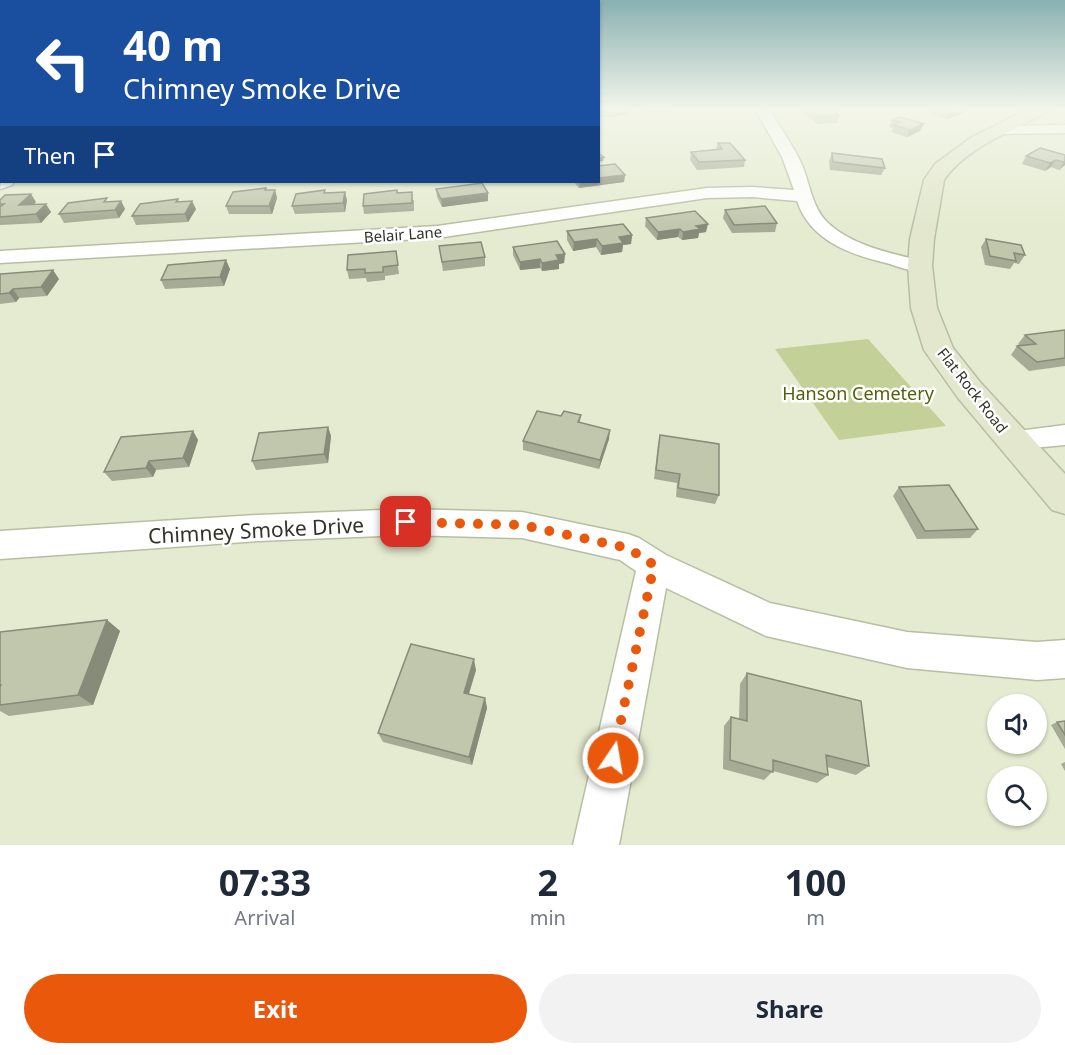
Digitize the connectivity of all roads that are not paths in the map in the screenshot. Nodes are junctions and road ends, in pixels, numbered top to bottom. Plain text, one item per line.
1 (784, 148) edge
2 (967, 148) edge
3 (804, 196) junction
4 (0, 257) edge
5 (920, 266) junction
6 (1065, 435) edge
7 (1012, 440) junction
8 (1065, 499) edge
9 (0, 545) edge
10 (654, 565) junction
11 (1065, 659) edge
12 (596, 845) edge

1 - 3 street
2 - 5 street, Flat Rock Road
3 - 4 street, Belair Lane
3 - 5 street
5 - 7 street, Flat Rock Road
6 - 7 street
7 - 8 street, Flat Rock Road
9 - 10 street, Chimney Smoke Drive
10 - 11 street, Chimney Smoke Drive
10 - 12 street

